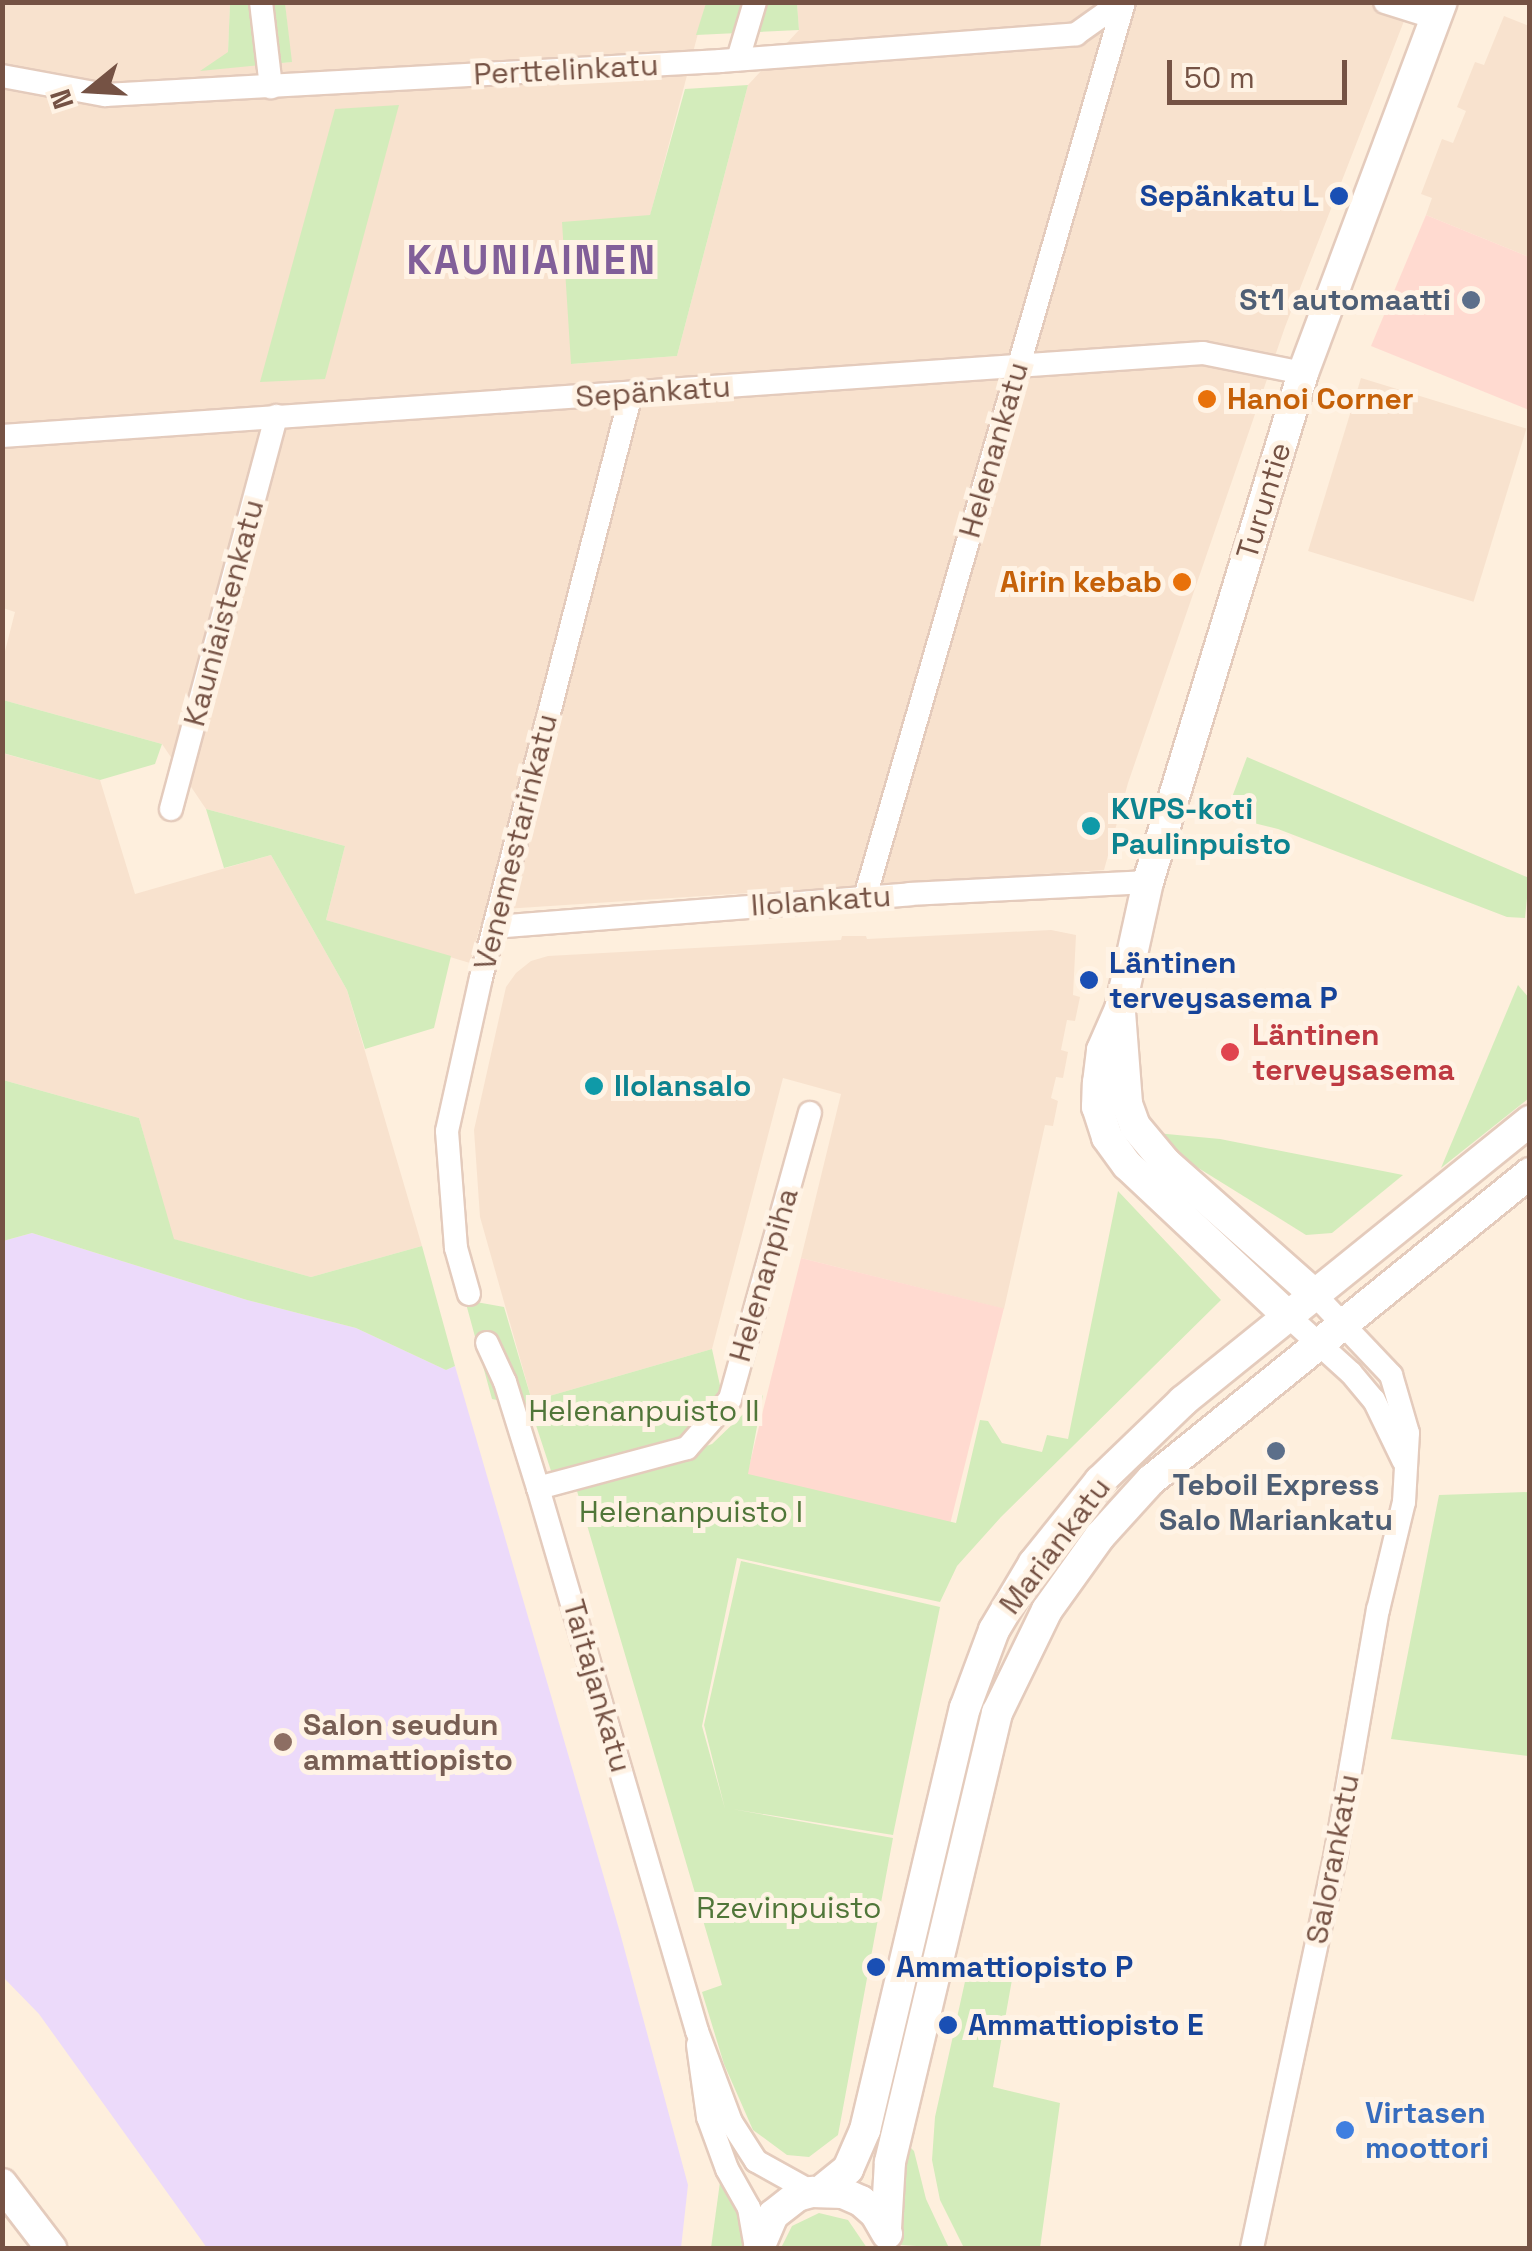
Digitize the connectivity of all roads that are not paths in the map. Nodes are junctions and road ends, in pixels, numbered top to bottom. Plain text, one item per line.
1 (261, 2) edge
2 (755, 2) edge
3 (1123, 2) edge
4 (1384, 2) edge
5 (1439, 10) edge
6 (738, 59) junction
7 (2, 76) edge
8 (271, 87) junction
9 (1020, 364) junction
10 (1302, 373) junction
11 (632, 394) junction
12 (276, 416) junction
13 (2, 436) edge
14 (170, 809) dead end
15 (1148, 882) junction
16 (866, 898) junction
17 (494, 927) junction
18 (1120, 1009) junction
19 (810, 1113) dead end
20 (1530, 1121) edge
21 (1530, 1173) edge
22 (469, 1294) dead end
23 (1314, 1294) junction
24 (1287, 1315) junction
25 (1344, 1324) junction
26 (487, 1343) dead end
27 (1318, 1344) junction
28 (1406, 1468) junction
29 (538, 1488) junction
30 (698, 2032) junction
31 (2, 2184) edge
32 (817, 2192) junction
33 (890, 2243) edge
34 (51, 2248) edge
35 (757, 2248) edge
36 (1252, 2248) edge

1 - 8 street
2 - 6 street
3 - 6 street, Perttelinkatu
3 - 9 street, Helenankatu
4 - 5 street
5 - 10 main road, Turuntie
6 - 8 street, Perttelinkatu
7 - 8 street, Perttelinkatu
9 - 10 street, Sepänkatu
9 - 11 street, Sepänkatu
9 - 16 street, Helenankatu
10 - 15 main road, Turuntie
11 - 12 street, Sepänkatu
11 - 17 street, Venemestarinkatu
12 - 13 street, Sepänkatu
12 - 14 street, Kauniaistenkatu
15 - 16 street, Ilolankatu
15 - 18 main road, Turuntie
16 - 17 street, Ilolankatu
17 - 22 street, Venemestarinkatu
18 - 23 main road, Turuntie
18 - 24 main road, Turuntie
19 - 29 street, Helenanpiha
20 - 23 main road, Mariankatu
21 - 25 main road, Mariankatu
23 - 24 main road, Mariankatu
23 - 25 street, Salorankatu
24 - 27 street
24 - 32 main road, Mariankatu
25 - 27 main road, Mariankatu
25 - 28 street, Salorankatu
26 - 29 street, Taitajankatu
27 - 28 street
27 - 33 main road, Mariankatu
28 - 36 street, Salorankatu
29 - 30 street, Taitajankatu
30 - 32 street, Taitajankatu
30 - 35 street, Taitajankatu
31 - 34 main road
32 - 33 main road
32 - 35 main road, Mariankatu

